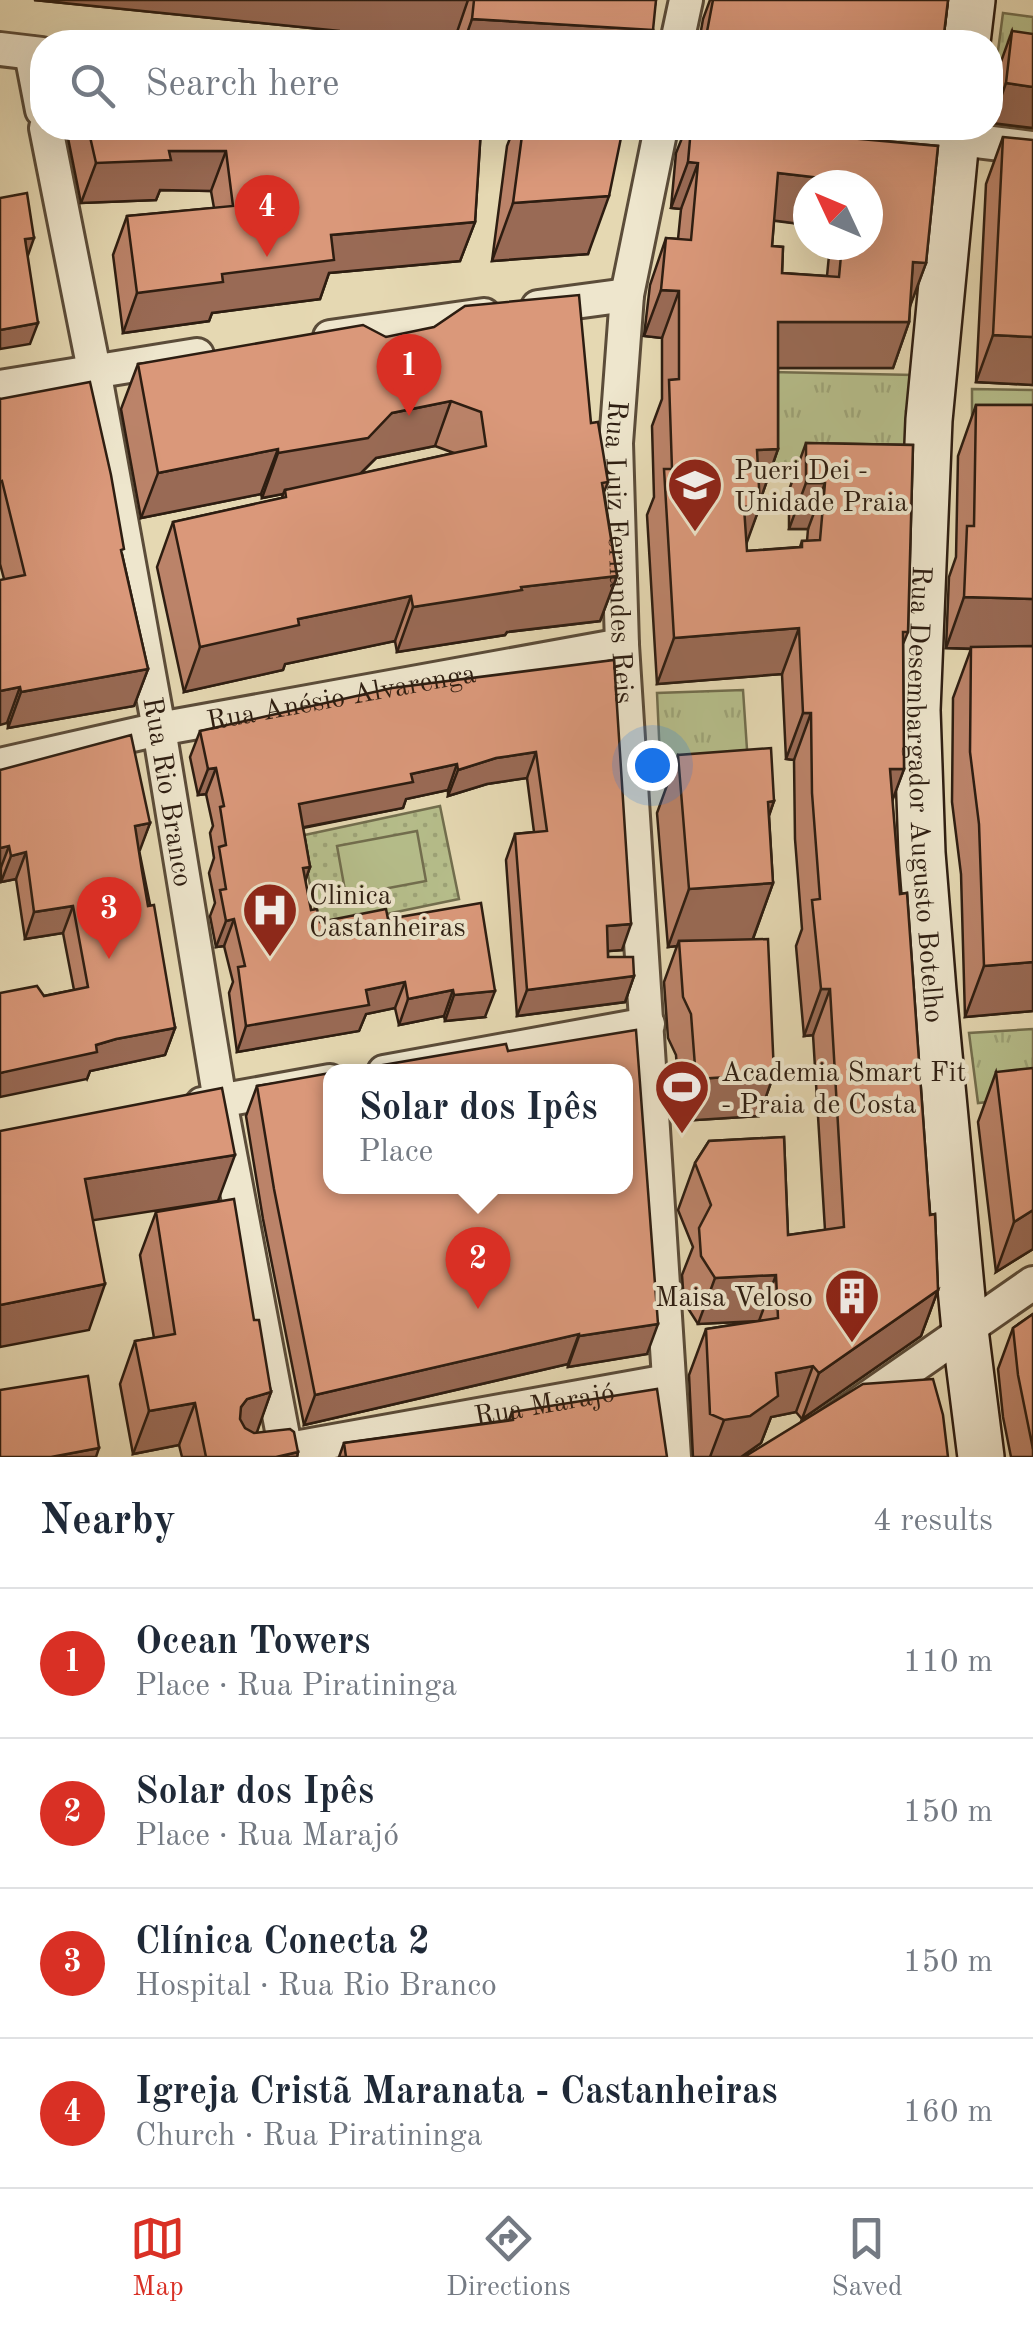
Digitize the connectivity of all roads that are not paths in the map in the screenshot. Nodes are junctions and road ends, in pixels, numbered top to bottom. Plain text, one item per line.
1 (686, 0) edge
2 (972, 0) edge
3 (680, 30) edge
4 (968, 30) edge
5 (48, 140) edge
6 (659, 140) edge
7 (955, 140) edge
8 (994, 140) edge
9 (1033, 148) edge
10 (627, 295) junction
11 (299, 341) edge
12 (222, 352) edge
13 (94, 370) junction
14 (0, 386) edge
15 (622, 646) junction
16 (159, 729) junction
17 (0, 765) edge
18 (648, 1024) junction
19 (428, 1064) edge
20 (323, 1082) edge
21 (220, 1101) junction
22 (165, 1110) edge
23 (1033, 1283) edge
24 (965, 1330) junction
25 (668, 1380) junction
26 (286, 1452) edge
27 (244, 1457) edge
28 (674, 1457) edge
29 (784, 1457) edge
30 (981, 1457) edge

1 - 3 street
2 - 4 street
5 - 13 street, Rua Rio Branco
6 - 10 street, Rua Luiz Fernandes Reis
7 - 24 street, Rua Desembargador Augusto Botelho
8 - 9 street
10 - 11 street
10 - 15 street, Rua Luiz Fernandes Reis
12 - 13 street
13 - 14 street
13 - 16 street, Rua Rio Branco
15 - 16 street, Rua Anésio Alvarenga
15 - 18 street, Rua Luiz Fernandes Reis
16 - 17 street, Rua Anésio Alvarenga
16 - 21 street, Rua Rio Branco
18 - 19 street
18 - 25 street, Rua Luiz Fernandes Reis
20 - 21 street
21 - 22 street
21 - 26 street, Rua Rio Branco
23 - 24 street
24 - 29 street
24 - 30 street, Rua Desembargador Augusto Botelho
25 - 26 street, Rua Marajó
25 - 28 street, Rua Luiz Fernandes Reis
26 - 27 street, Rua Marajó

